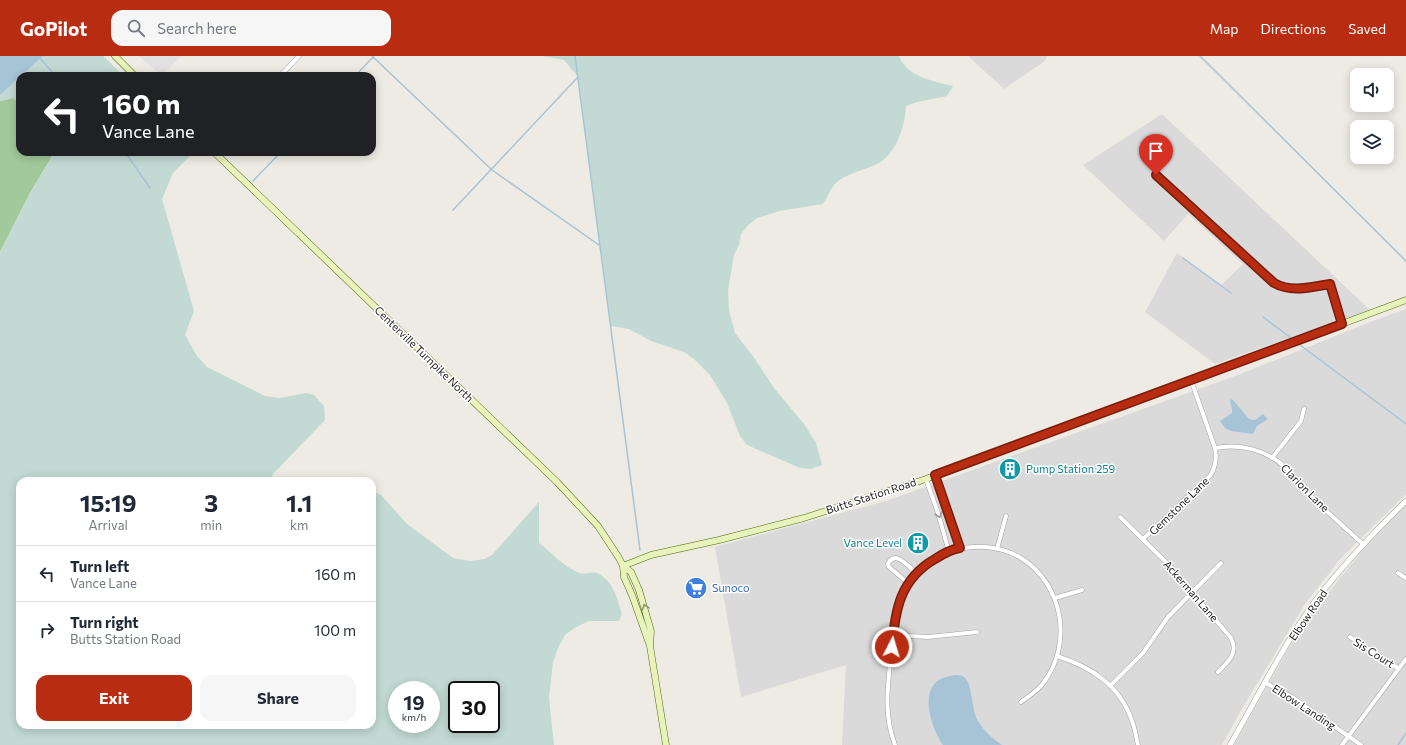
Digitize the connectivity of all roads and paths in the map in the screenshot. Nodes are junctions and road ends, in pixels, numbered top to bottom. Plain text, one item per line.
1 (115, 56) edge
2 (299, 56) edge
3 (131, 72) edge
4 (284, 72) edge
5 (218, 156) edge
6 (1156, 175) dead end
7 (1406, 300) edge
8 (1342, 324) junction
9 (1191, 380) junction
10 (1304, 409) dead end
11 (1215, 448) junction
12 (1272, 458) junction
13 (935, 475) junction
14 (926, 479) junction
15 (1406, 501) edge
16 (1006, 516) dead end
17 (1120, 517) dead end
18 (1143, 540) junction
19 (1363, 544) junction
20 (960, 548) junction
21 (997, 549) junction
22 (949, 552) junction
23 (1222, 563) dead end
24 (623, 566) junction
25 (916, 573) junction
26 (1398, 573) dead end
27 (1406, 578) edge
28 (908, 583) junction
29 (1082, 590) dead end
30 (1193, 592) junction
31 (1055, 598) junction
32 (977, 632) dead end
33 (893, 635) junction
34 (1350, 637) dead end
35 (1057, 656) junction
36 (1406, 659) edge
37 (1399, 668) junction
38 (1218, 672) dead end
39 (1266, 683) junction
40 (1110, 686) junction
41 (1021, 702) dead end
42 (1349, 737) junction
43 (666, 745) edge
44 (895, 745) edge
45 (1138, 745) edge
46 (1230, 745) edge
47 (1342, 745) edge
48 (1361, 745) edge

1 - 3 main road
2 - 4 street
5 - 24 main road, Centerville Turnpike North
6 - 8 street
7 - 8 main road, Butts Station Road
8 - 9 main road, Butts Station Road
9 - 11 street, Gemstone Lane
9 - 13 main road, Butts Station Road
10 - 12 street
11 - 12 street, Clarion Lane
11 - 18 street, Gemstone Lane
12 - 19 street, Clarion Lane
13 - 14 main road, Butts Station Road
13 - 20 street
14 -> 22 street
14 - 24 main road, Butts Station Road
15 - 19 street, Elbow Road
16 - 21 street
17 - 18 street, Ackerman Lane
18 - 30 street, Ackerman Lane
19 - 39 street, Elbow Road
20 - 21 street
20 - 22 street
21 - 31 street
22 - 25 street
23 - 30 street
24 - 43 main road, Centerville Turnpike North
25 - 28 street
25 - 28 street
26 - 27 street
28 - 33 street
29 - 31 street
30 - 38 street, Ackerman Lane
30 - 40 street
31 - 35 street
32 - 33 street
33 - 44 street
34 - 37 street, Sis Court
35 - 40 street
35 - 41 street
36 - 37 street
37 - 42 street
39 - 42 street, Elbow Landing
39 - 46 street, Elbow Road
40 - 45 street
42 - 47 street
42 - 48 street, Elbow Landing

